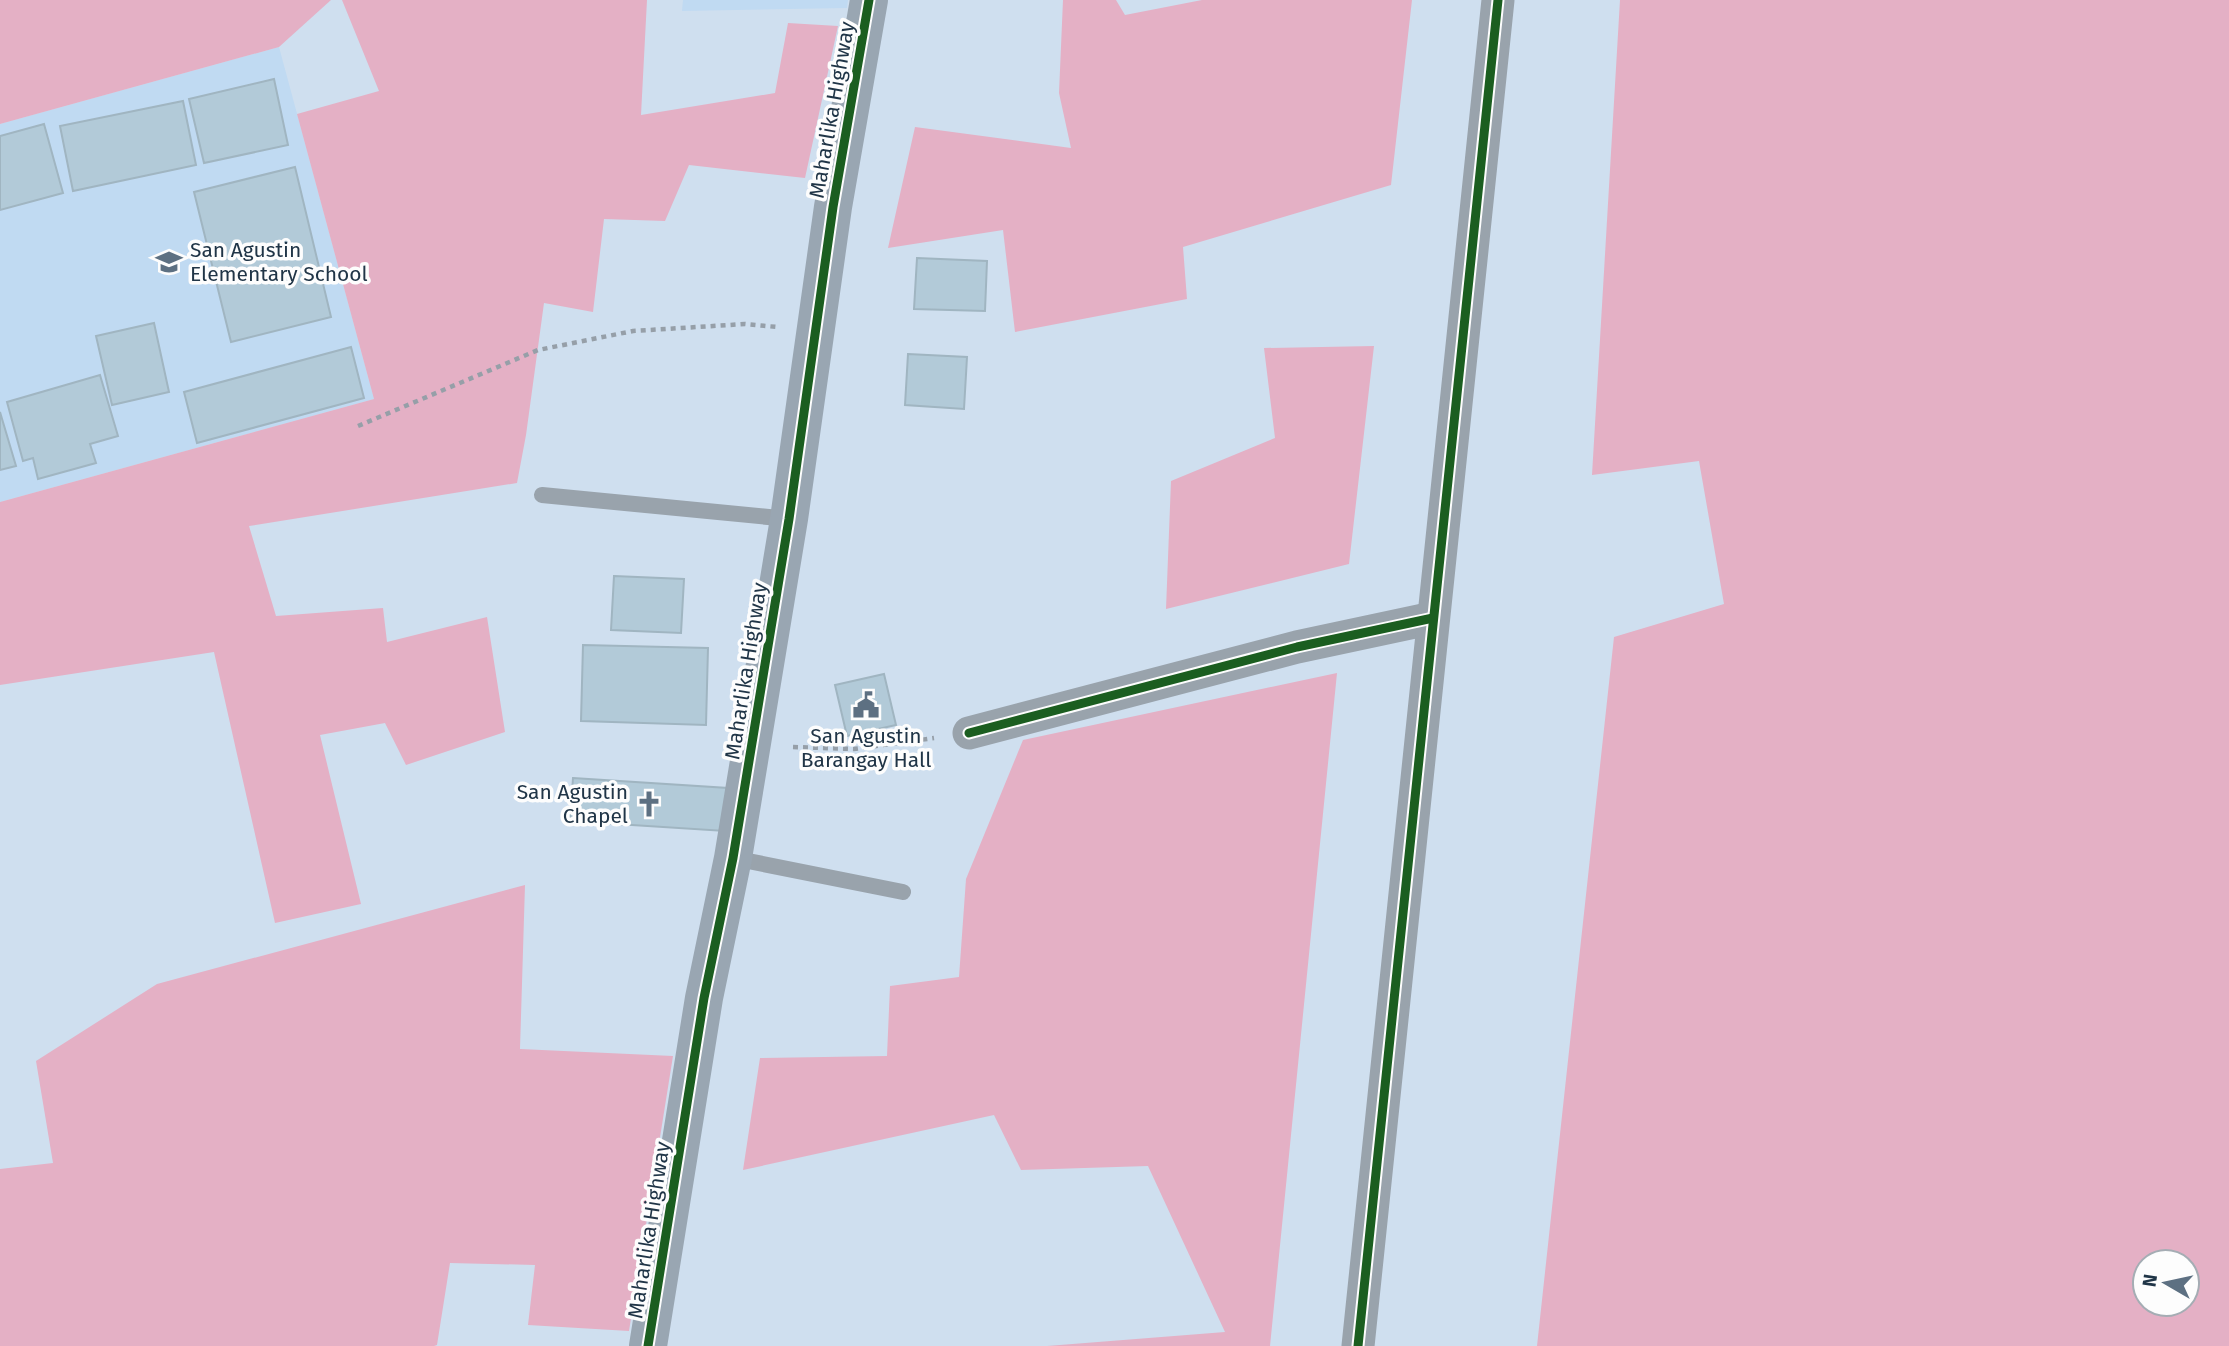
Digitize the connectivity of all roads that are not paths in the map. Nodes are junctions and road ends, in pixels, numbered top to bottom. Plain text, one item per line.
1 (869, 0) edge
2 (1498, 0) edge
3 (542, 495) dead end
4 (789, 519) junction
5 (1433, 618) junction
6 (969, 733) road end
7 (733, 858) junction
8 (903, 892) dead end
9 (648, 1346) edge
10 (1358, 1346) edge

1 - 4 main road, Maharlika Highway
2 - 5 street
3 - 4 lane
4 - 7 main road, Maharlika Highway
5 - 6 street
5 - 10 street
7 - 8 lane
7 - 9 main road, Maharlika Highway

